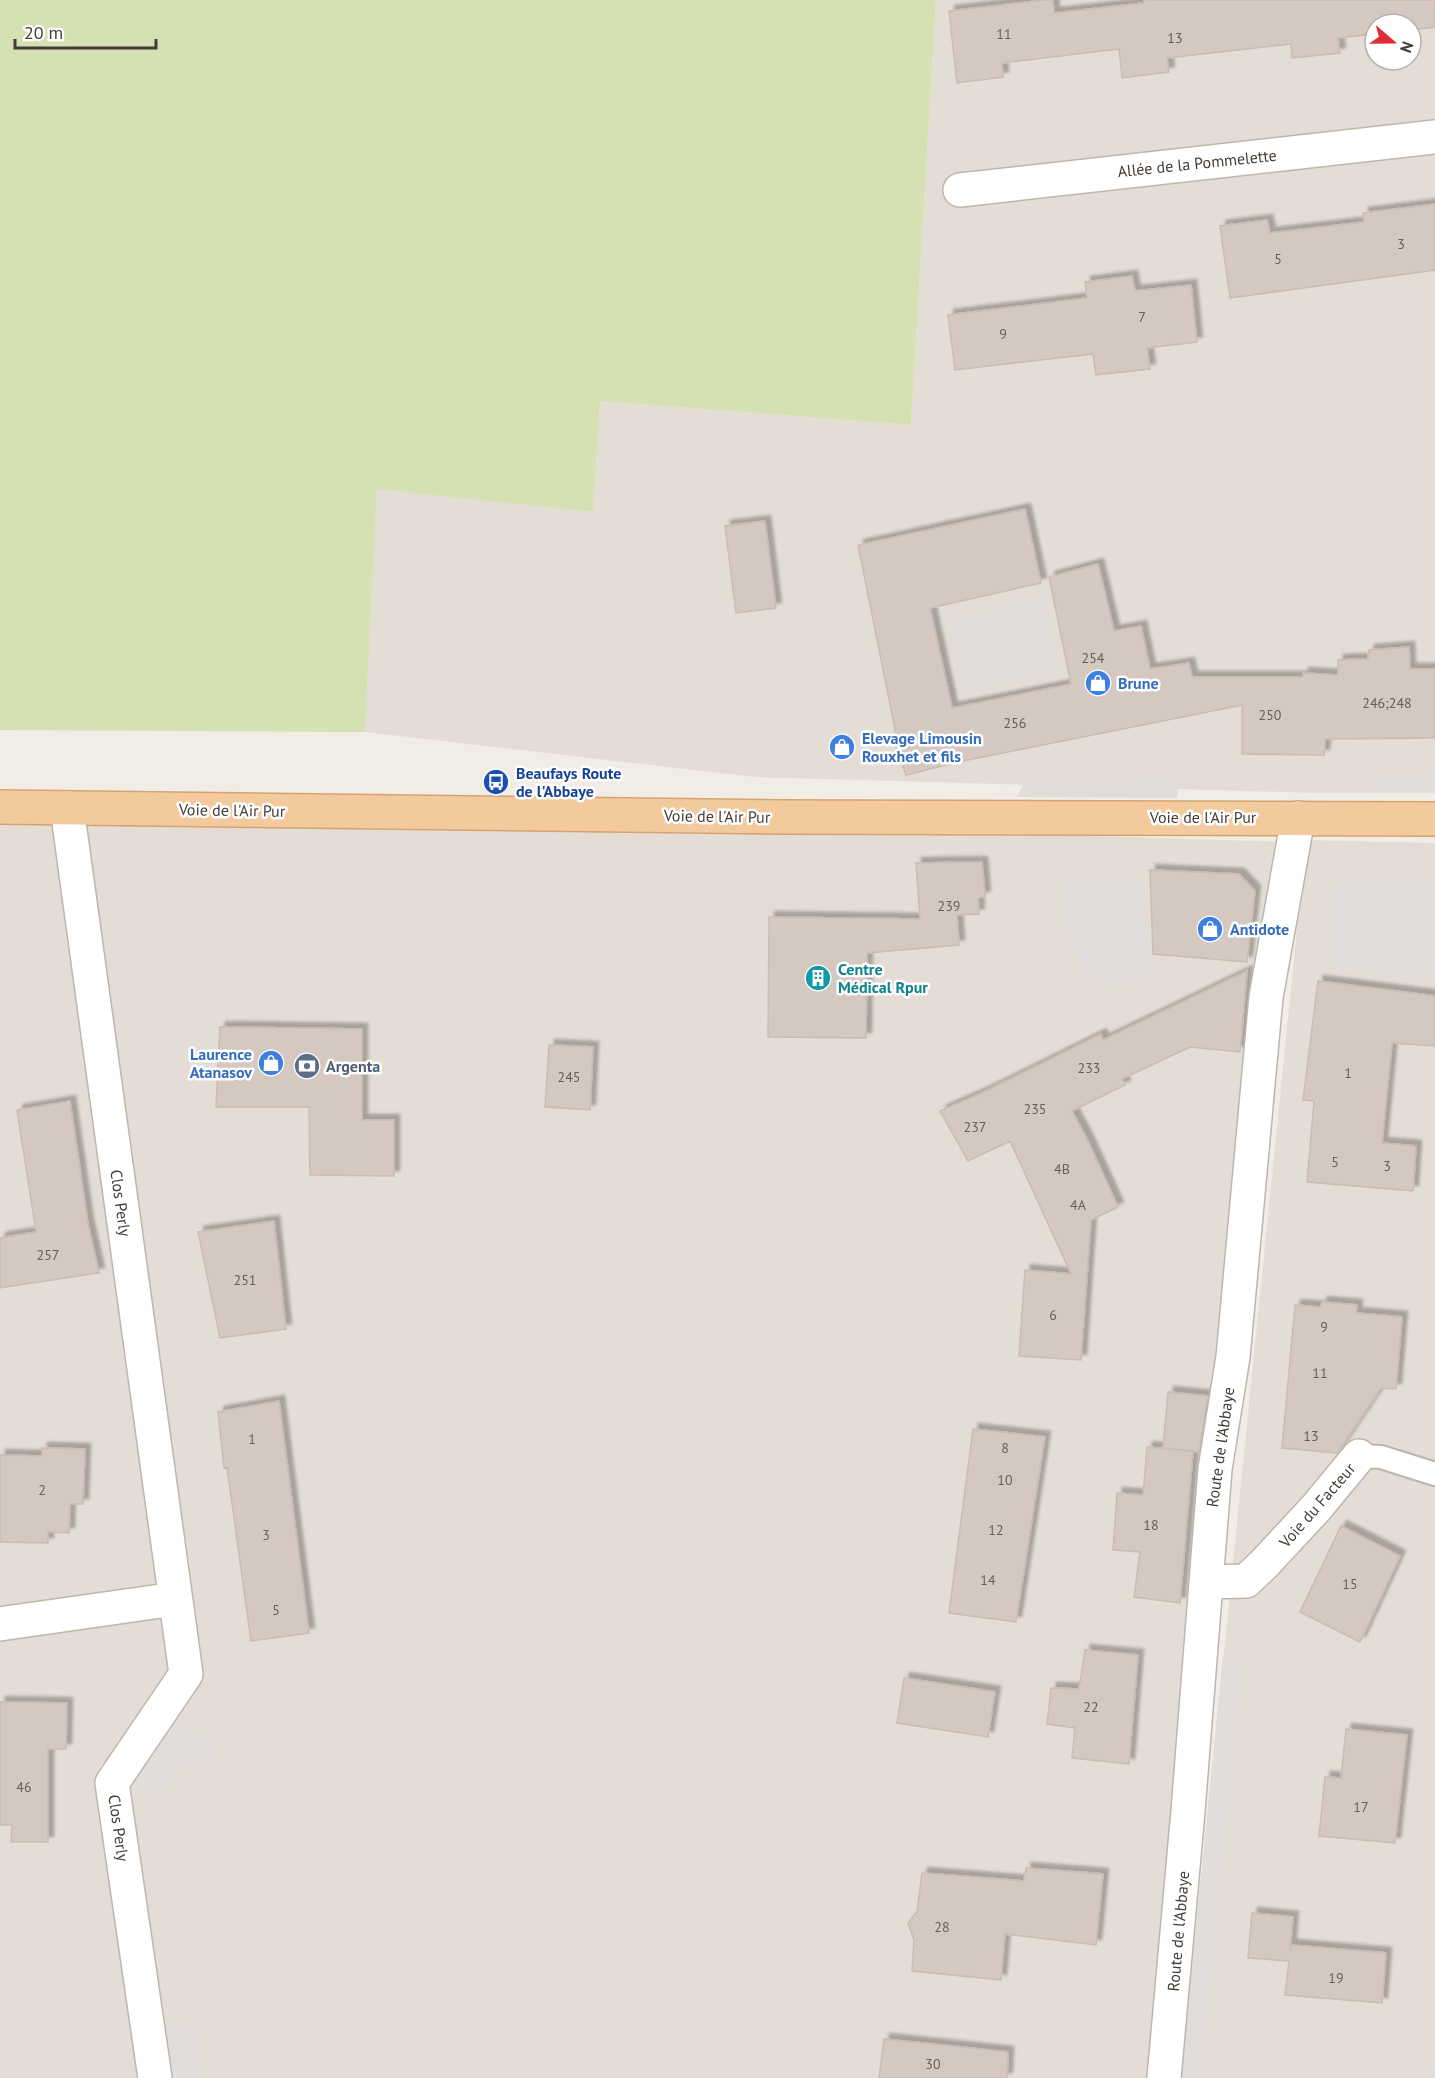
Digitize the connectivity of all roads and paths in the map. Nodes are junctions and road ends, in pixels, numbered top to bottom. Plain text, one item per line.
1 (1435, 137) edge
2 (960, 190) dead end
3 (0, 807) edge
4 (67, 808) junction
5 (1298, 818) junction
6 (1435, 819) edge
7 (1359, 1456) joint
8 (1435, 1474) edge
9 (1206, 1582) junction
10 (175, 1599) junction
11 (0, 1624) edge
12 (155, 2078) edge
13 (1164, 2078) edge

1 - 2 street, Allée de la Pommelette
3 - 4 main road, Voie de l'Air Pur
4 - 5 main road, Voie de l'Air Pur
4 - 10 street, Clos Perly
5 - 6 main road, Voie de l'Air Pur
5 - 9 street, Route de l'Abbaye
7 - 8 lane, Voie du Facteur
7 - 9 street, Voie du Facteur
9 - 13 street, Route de l'Abbaye
10 - 11 street
10 - 12 street, Clos Perly

